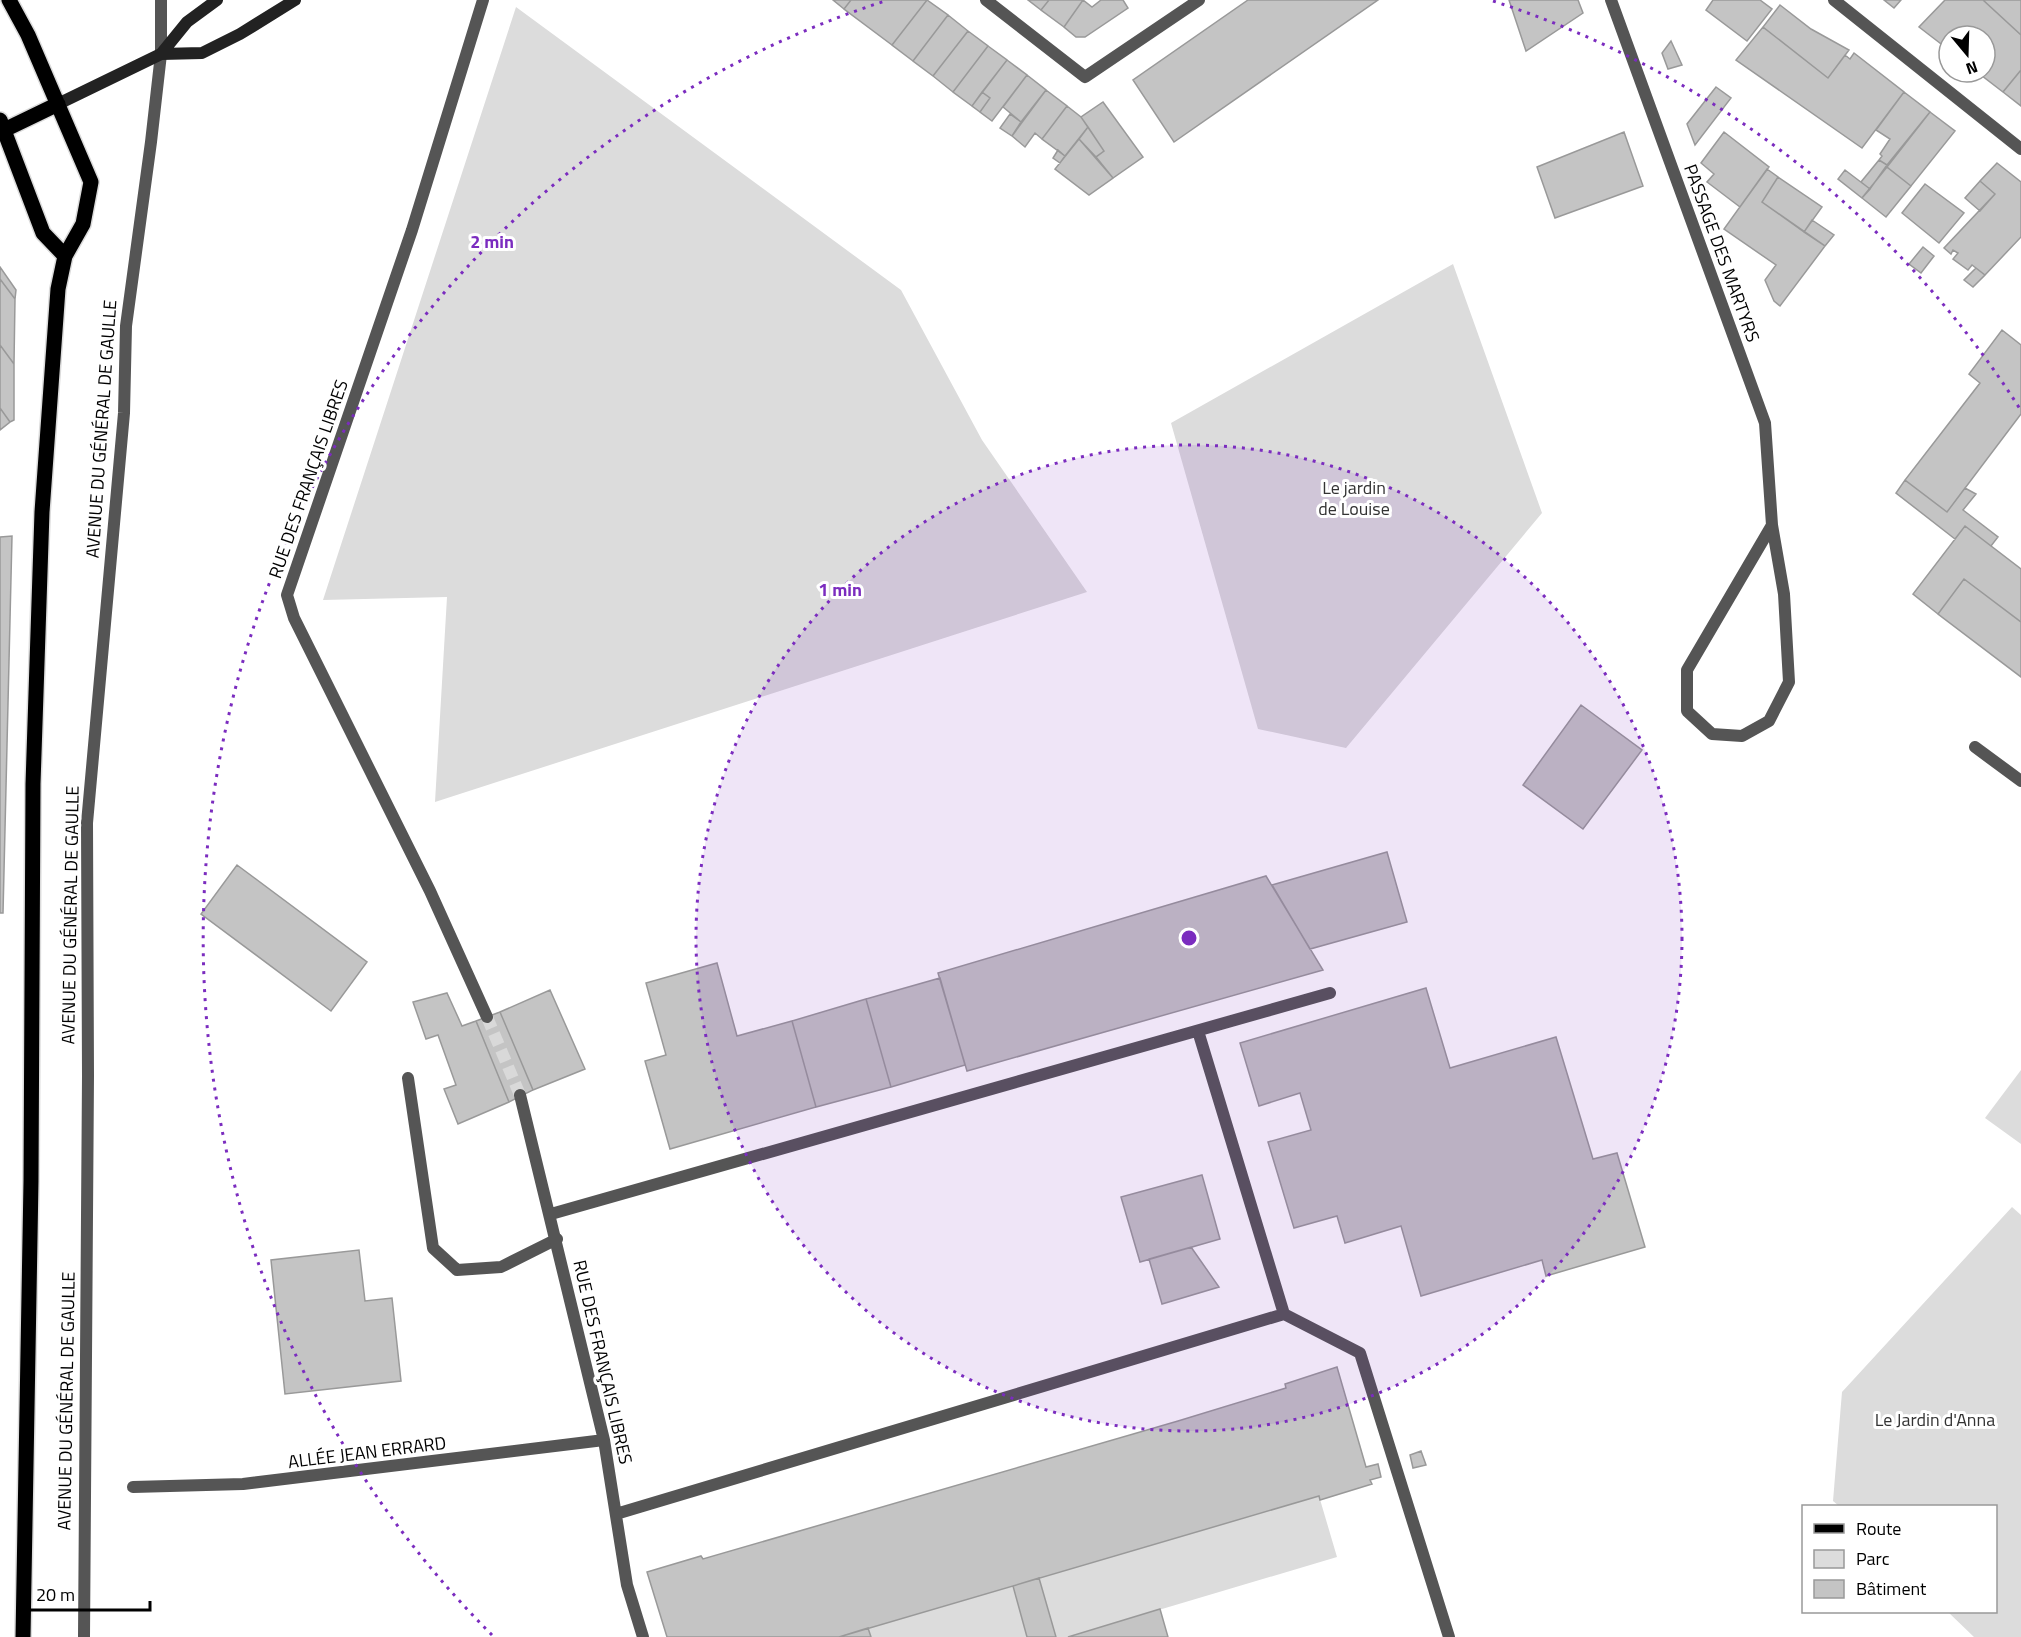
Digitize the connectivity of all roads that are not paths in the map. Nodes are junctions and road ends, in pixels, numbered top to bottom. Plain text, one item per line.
1 (9, 0) edge
2 (161, 0) edge
3 (217, 0) edge
4 (295, 0) edge
5 (483, 0) edge
6 (986, 0) edge
7 (1199, 0) edge
8 (1611, 0) edge
9 (1834, 0) edge
10 (161, 54) junction
11 (58, 104) junction
12 (1, 127) edge
13 (2021, 149) edge
14 (64, 256) junction
15 (1772, 525) junction
16 (1975, 747) dead end
17 (2021, 781) edge
18 (1330, 993) dead end
19 (487, 1017) tunnel mouth
20 (1198, 1031) junction
21 (408, 1078) dead end
22 (520, 1095) tunnel mouth
23 (551, 1214) junction
24 (556, 1239) junction
25 (1284, 1314) junction
26 (604, 1440) junction
27 (133, 1487) dead end
28 (616, 1514) junction
29 (23, 1637) edge
30 (84, 1637) edge
31 (643, 1637) edge
32 (1449, 1637) edge

1 - 11 main road
2 - 10 street, AVENUE DU GÉNÉRAL DE GAULLE
3 - 10 street
4 - 10 street
5 - 19 street, RUE DES FRANÇAIS LIBRES
6 - 7 street
8 - 15 street, PASSAGE DES MARTYRS
9 - 13 street
10 - 11 street
10 - 30 street, AVENUE DU GÉNÉRAL DE GAULLE
11 - 12 main road
11 - 14 main road
12 - 14 main road
14 - 29 main road, AVENUE DU GÉNÉRAL DE GAULLE
15 - 15 street, PASSAGE DES MARTYRS
16 - 17 street
18 - 20 street
20 - 23 street
20 - 25 street
21 - 24 street
22 - 23 street, RUE DES FRANÇAIS LIBRES
23 - 24 street, RUE DES FRANÇAIS LIBRES
24 - 26 street, RUE DES FRANÇAIS LIBRES
25 - 28 street
25 - 32 street
26 - 27 street, ALLÉE JEAN ERRARD
26 - 28 street, RUE DES FRANÇAIS LIBRES
28 - 31 street, RUE DES FRANÇAIS LIBRES

